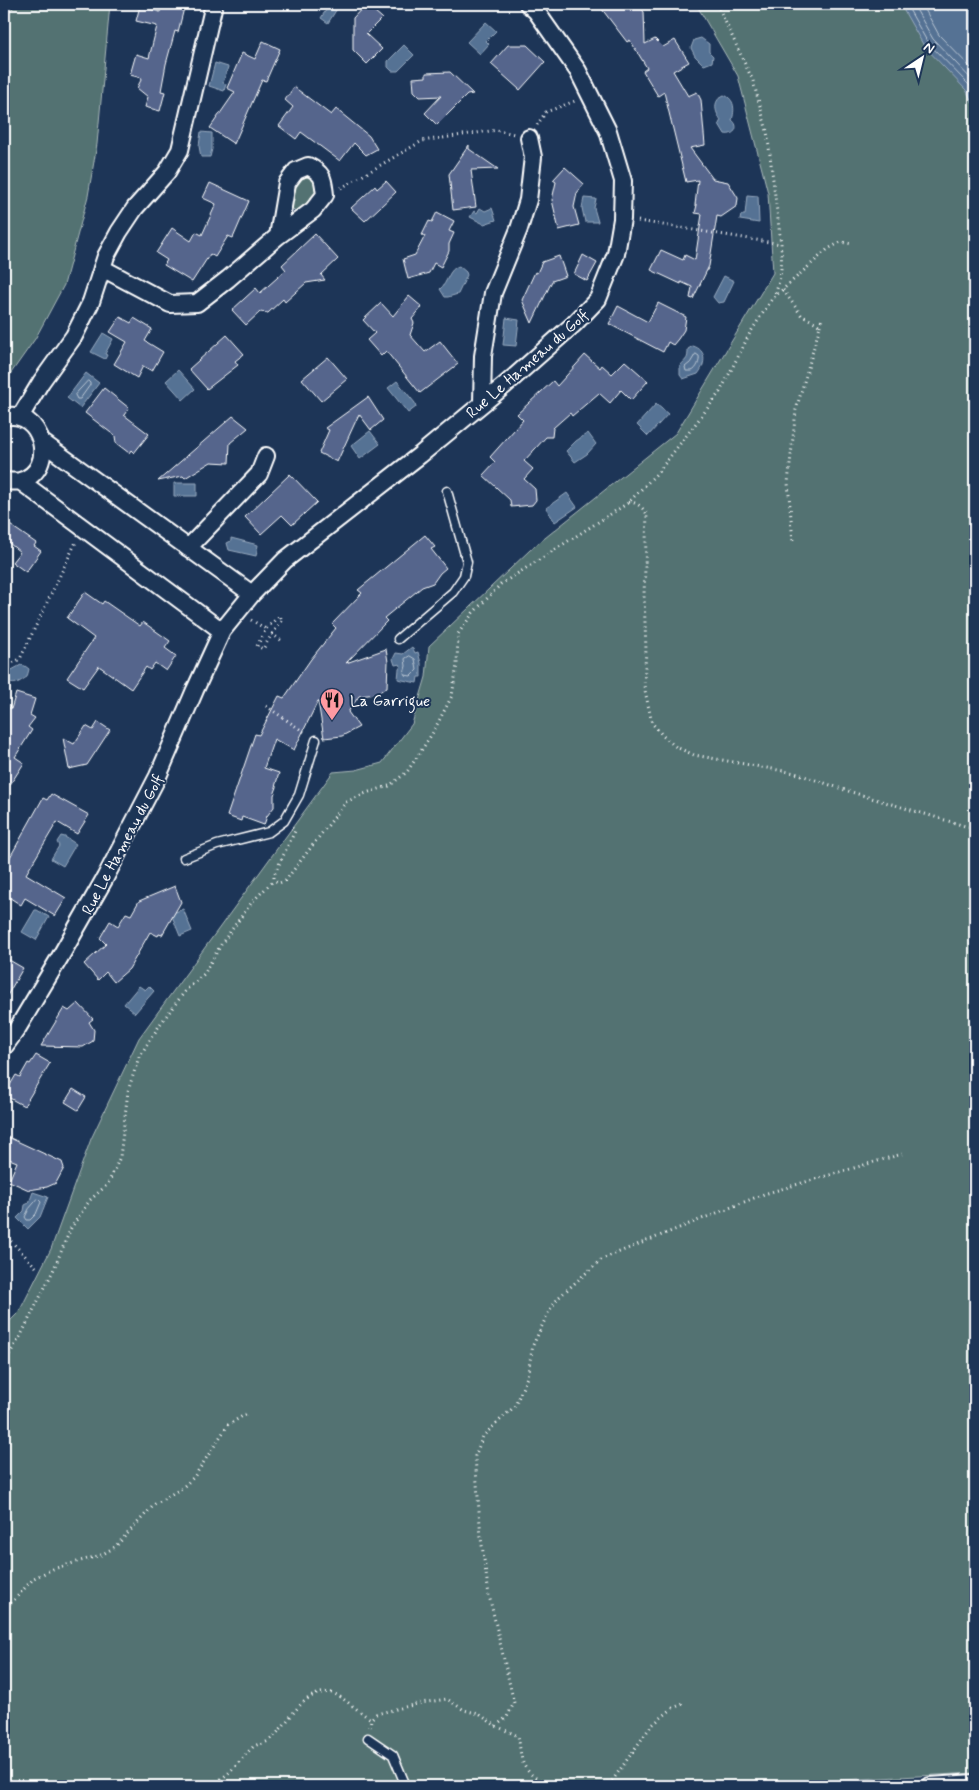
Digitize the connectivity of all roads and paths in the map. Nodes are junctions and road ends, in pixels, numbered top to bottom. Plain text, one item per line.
1 (14, 4) edge
2 (214, 4) edge
3 (528, 4) edge
4 (717, 4) edge
5 (4, 21) edge
6 (590, 94) junction
7 (529, 138) junction
8 (325, 195) junction
9 (622, 219) junction
10 (278, 236) junction
11 (781, 244) junction
12 (852, 244) dead end
13 (102, 268) junction
14 (783, 290) junction
15 (772, 299) junction
16 (822, 318) dead end
17 (820, 326) junction
18 (482, 403) junction
19 (12, 417) edge
20 (42, 442) junction
21 (266, 456) dead end
22 (12, 481) edge
23 (447, 491) dead end
24 (628, 502) junction
25 (84, 528) junction
26 (793, 542) dead end
27 (188, 548) junction
28 (252, 594) junction
29 (222, 631) junction
30 (272, 634) junction
31 (398, 639) dead end
32 (282, 641) dead end
33 (4, 667) edge
34 (266, 706) dead end
35 (316, 740) joint
36 (284, 821) junction
37 (975, 829) edge
38 (184, 858) dead end
39 (274, 880) junction
40 (4, 1047) edge
41 (902, 1154) dead end
42 (4, 1234) edge
43 (36, 1267) dead end
44 (4, 1363) edge
45 (249, 1412) dead end
46 (4, 1611) edge
47 (683, 1704) dead end
48 (371, 1719) junction
49 (496, 1726) junction
50 (368, 1738) joint
51 (975, 1783) edge
52 (207, 1786) edge
53 (406, 1786) edge
54 (594, 1786) edge
55 (598, 1786) edge
56 (930, 1786) edge

1 - 5 path
2 - 13 street
3 - 6 street, Rue Le Hameau du Golf
4 - 11 path
6 - 7 path
6 - 9 street, Rue Le Hameau du Golf
7 - 8 path
7 - 18 street
8 - 10 street
8 - 10 street
9 - 11 path
9 - 18 street, Rue Le Hameau du Golf
10 - 13 street
11 - 15 path
12 - 14 path
13 - 19 street
14 - 15 path
14 - 17 path
15 - 24 path
16 - 17 path
17 - 26 path
18 - 28 street, Rue Le Hameau du Golf
19 - 20 street
20 - 22 street
20 - 27 street
21 - 27 street
22 - 25 street
23 - 31 lane
24 - 37 path
24 - 39 path
25 - 29 street
25 - 33 path
27 - 28 street
28 - 29 street, Rue Le Hameau du Golf
29 - 40 street, Rue Le Hameau du Golf
30 - 30 path
30 - 32 path
34 - 35 path
35 - 36 lane
36 - 38 lane
36 - 39 path
39 - 44 path
41 - 49 path
42 - 43 path
45 - 46 path
47 - 55 path
48 - 49 path
48 - 50 path
48 - 52 path
49 - 54 path
50 - 53 lane
51 - 56 street

